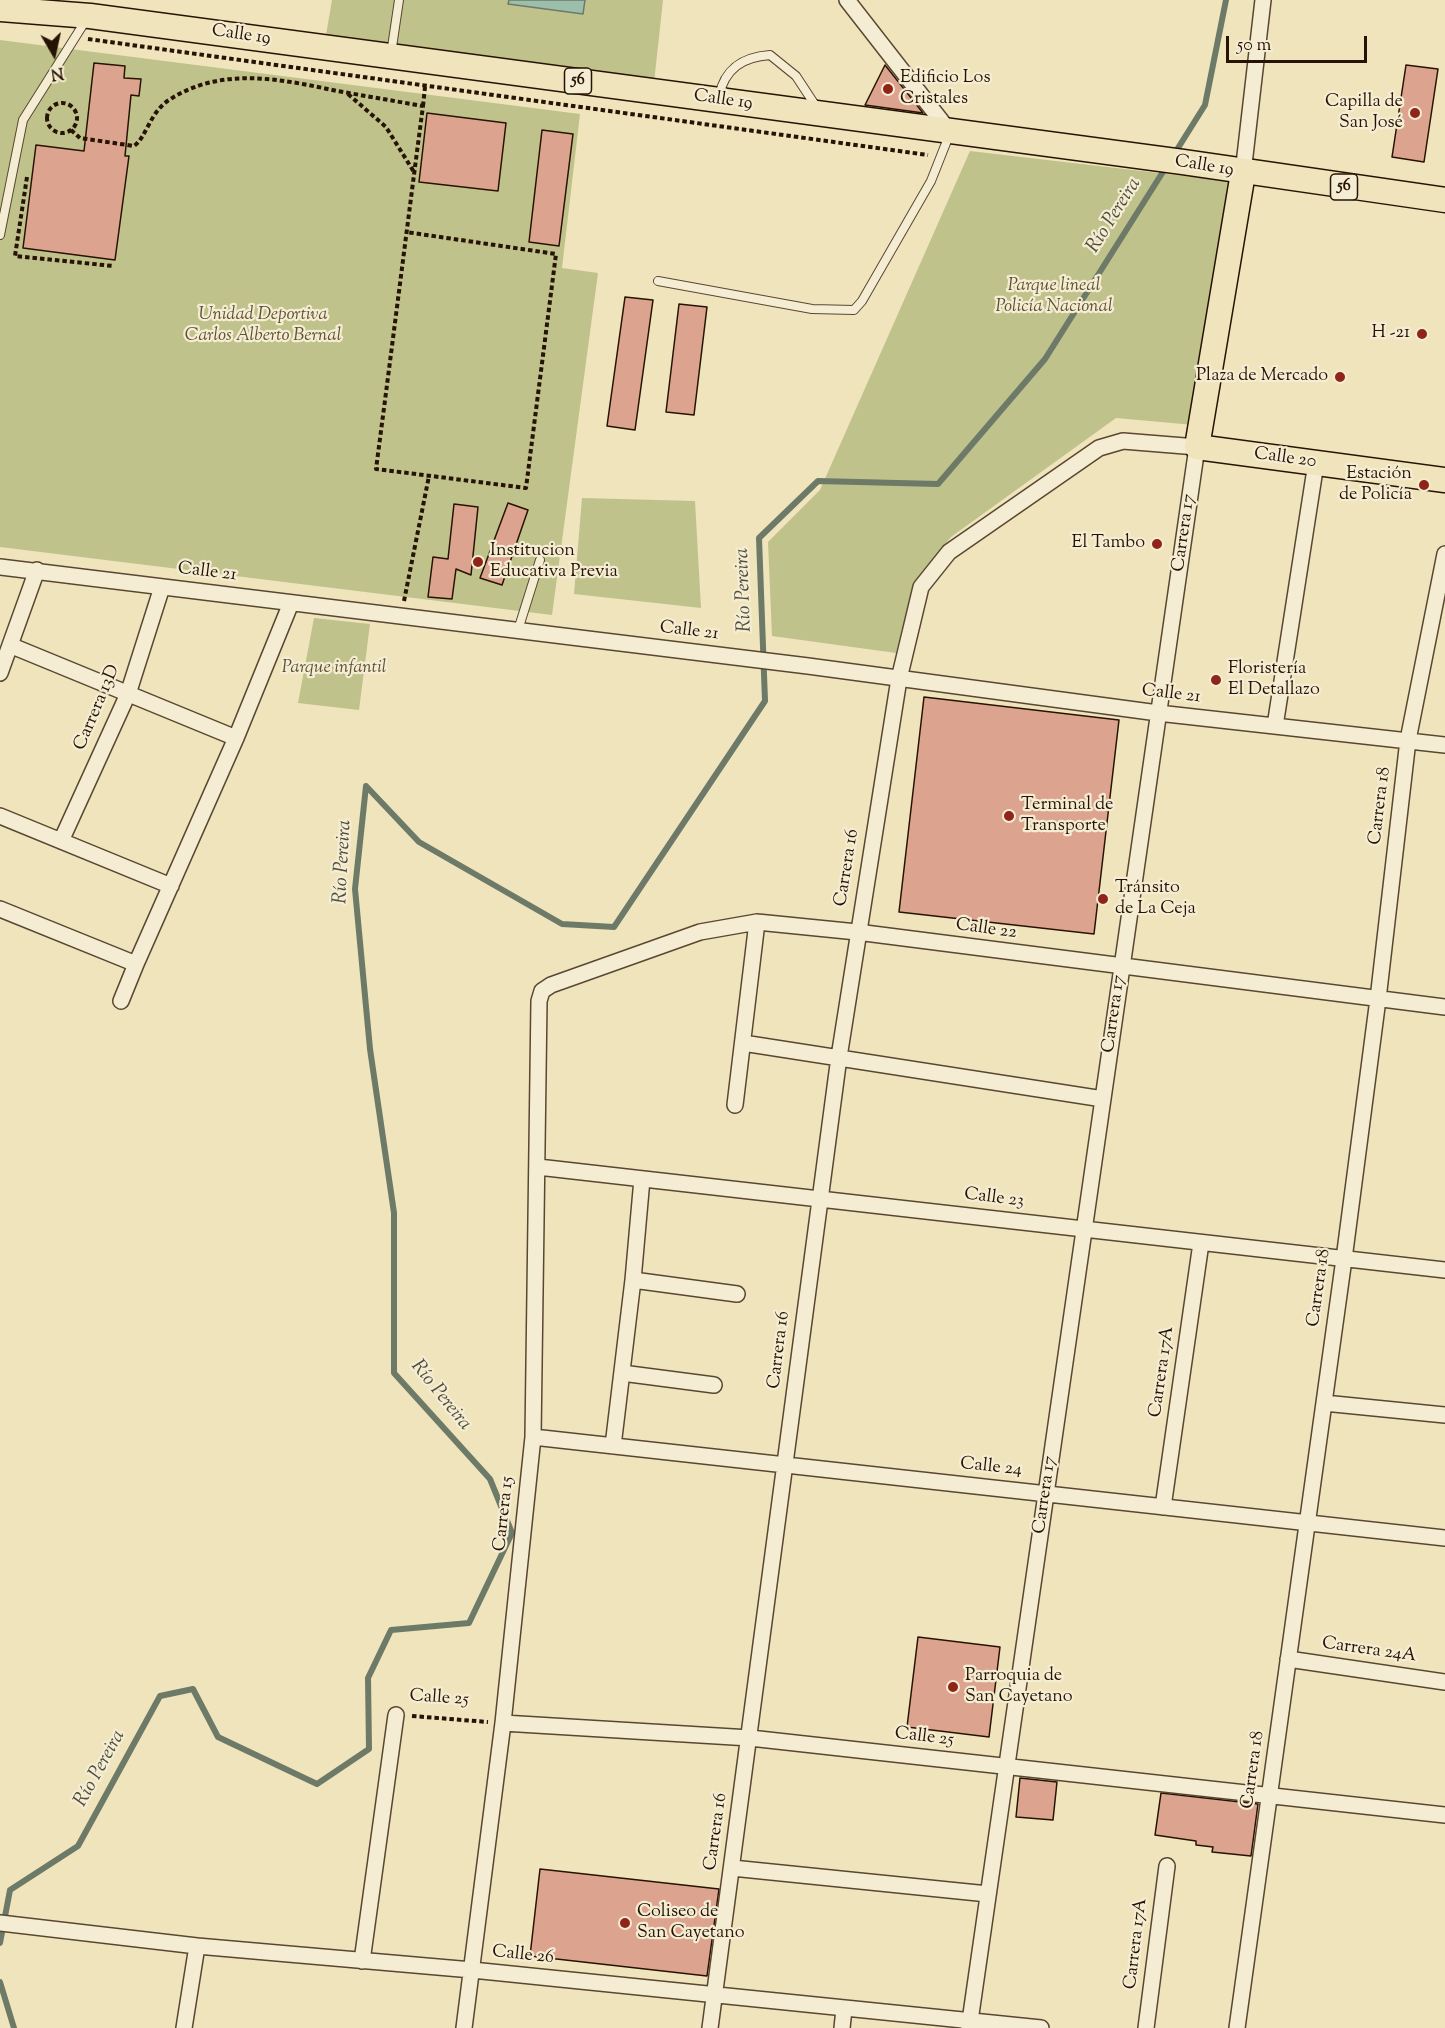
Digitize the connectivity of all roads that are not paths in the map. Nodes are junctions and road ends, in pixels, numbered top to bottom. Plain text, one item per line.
1 (399, 0) edge
2 (847, 0) edge
3 (1263, 0) edge
4 (91, 8) edge
5 (0, 9) edge
6 (391, 56) junction
7 (718, 100) junction
8 (821, 114) junction
9 (950, 132) junction
10 (1243, 173) junction
11 (1445, 200) edge
12 (0, 235) edge
13 (658, 281) dead end
14 (1197, 447) junction
15 (1316, 463) junction
16 (1445, 480) edge
17 (1445, 554) edge
18 (540, 560) dead end
19 (0, 567) edge
20 (38, 570) junction
21 (162, 587) junction
22 (291, 603) junction
23 (518, 630) junction
24 (12, 646) junction
25 (0, 673) edge
26 (899, 679) junction
27 (128, 694) junction
28 (1158, 714) junction
29 (1275, 726) junction
30 (236, 738) junction
31 (1408, 740) junction
32 (1445, 744) edge
33 (0, 816) edge
34 (61, 841) junction
35 (171, 886) junction
36 (0, 909) edge
37 (757, 922) junction
38 (857, 932) junction
39 (136, 964) junction
40 (1122, 967) junction
41 (1378, 999) junction
42 (121, 1001) dead end
43 (538, 1001) joint
44 (1445, 1007) edge
45 (743, 1043) junction
46 (839, 1057) junction
47 (1103, 1099) junction
48 (735, 1105) dead end
49 (538, 1167) junction
50 (642, 1179) junction
51 (818, 1198) junction
52 (1084, 1229) junction
53 (1201, 1243) junction
54 (1344, 1259) junction
55 (1445, 1270) edge
56 (633, 1280) junction
57 (737, 1294) dead end
58 (622, 1374) junction
59 (714, 1385) dead end
60 (1324, 1403) junction
61 (1445, 1415) edge
62 (533, 1437) junction
63 (613, 1446) junction
64 (786, 1465) junction
65 (1046, 1494) junction
66 (1163, 1507) junction
67 (1307, 1523) junction
68 (1445, 1538) edge
69 (1288, 1659) junction
70 (1445, 1682) edge
71 (396, 1715) road end
72 (503, 1723) junction
73 (750, 1738) junction
74 (1006, 1768) junction
75 (1270, 1795) junction
76 (1445, 1815) edge
77 (1167, 1866) dead end
78 (732, 1868) junction
79 (988, 1894) junction
80 (8, 1923) edge
81 (197, 1946) junction
82 (362, 1961) junction
83 (472, 1970) junction
84 (714, 1995) junction
85 (844, 2009) junction
86 (969, 2025) edge
87 (184, 2028) edge
88 (464, 2028) edge
89 (710, 2028) edge
90 (842, 2028) edge
91 (1041, 2028) edge
92 (1146, 2028) edge
93 (1237, 2028) edge

1 - 6 lane
2 - 9 street
3 - 10 street, Carrera 17
4 - 5 main road, Calle 19 / 56
4 - 6 main road, Calle 19 / 56
4 - 12 lane
6 - 7 main road, Calle 19 / 56
7 - 8 main road, Calle 19 / 56
7 - 8 lane
8 - 9 main road, Calle 19 / 56
9 - 10 main road, Calle 19 / 56
9 - 13 lane
10 - 11 main road, Calle 19 / 56
10 - 14 main road, Carrera 17
14 - 15 main road, Calle 20
14 - 26 street, Carrera 16
14 - 28 street, Carrera 17
15 - 16 main road, Calle 20
15 - 29 street
17 - 31 street, Carrera 18
18 - 23 lane
19 - 20 street, Calle 21
20 - 21 street, Calle 21
20 - 24 street
21 - 22 street, Calle 21
21 - 27 street, Carrera 13D
22 - 23 street, Calle 21
22 - 30 street
23 - 26 street, Calle 21
24 - 25 street
24 - 27 street
26 - 28 street, Calle 21
26 - 38 street, Carrera 16
27 - 30 street
27 - 34 street, Carrera 13D
28 - 29 street, Calle 21
28 - 40 street, Carrera 17
29 - 31 street, Calle 21
30 - 35 street
31 - 32 street, Calle 21
31 - 41 street, Carrera 18
33 - 34 street
34 - 35 street
35 - 39 street
36 - 39 street
37 - 38 street, Calle 22
37 - 43 street, Calle 22
37 - 45 street
38 - 40 street, Calle 22
38 - 46 street, Carrera 16
39 - 42 street
40 - 41 street, Calle 22
40 - 47 street, Carrera 17
41 - 44 street, Calle 22
41 - 54 street, Carrera 18
43 - 49 street, Carrera 15
45 - 46 street
45 - 48 street
46 - 47 street
46 - 51 street, Carrera 16
47 - 52 street, Carrera 17
49 - 50 street, Calle 23
49 - 62 street, Carrera 15
50 - 51 street, Calle 23
50 - 56 street
51 - 52 street, Calle 23
51 - 64 street, Carrera 16
52 - 53 street, Calle 23
52 - 65 street, Carrera 17
53 - 54 street, Calle 23
53 - 66 street, Carrera 17A
54 - 55 street, Calle 23
54 - 60 street, Carrera 18
56 - 57 street
56 - 58 street
58 - 59 street
58 - 63 street
60 - 61 street
60 - 67 street, Carrera 18
62 - 63 street, Calle 24
62 - 72 street, Carrera 15
63 - 64 street, Calle 24
64 - 65 street, Calle 24
64 - 73 street, Carrera 16
65 - 66 street, Calle 24
65 - 74 street, Carrera 17
66 - 67 street, Calle 24
67 - 68 street, Calle 24
67 - 69 street, Carrera 18
69 - 70 street, Carrera 24A
69 - 75 street, Carrera 18
71 - 82 street
72 - 73 street, Calle 25
72 - 83 street, Carrera 15
73 - 74 street, Calle 25
73 - 78 street, Carrera 16
74 - 75 street, Calle 25
74 - 79 street, Carrera 17
75 - 76 street, Calle 25
75 - 93 street, Carrera 18
77 - 92 street, Carrera 17A
78 - 79 street
78 - 84 street, Carrera 16
79 - 86 street, Carrera 17
80 - 81 street, Calle 26
81 - 82 street, Calle 26
81 - 87 street
82 - 83 street, Calle 26
83 - 84 street, Calle 26
83 - 88 street, Carrera 15
84 - 85 street, Calle 26
84 - 89 street, Carrera 16
85 - 86 street, Calle 26
85 - 90 street
86 - 91 street, Calle 26

